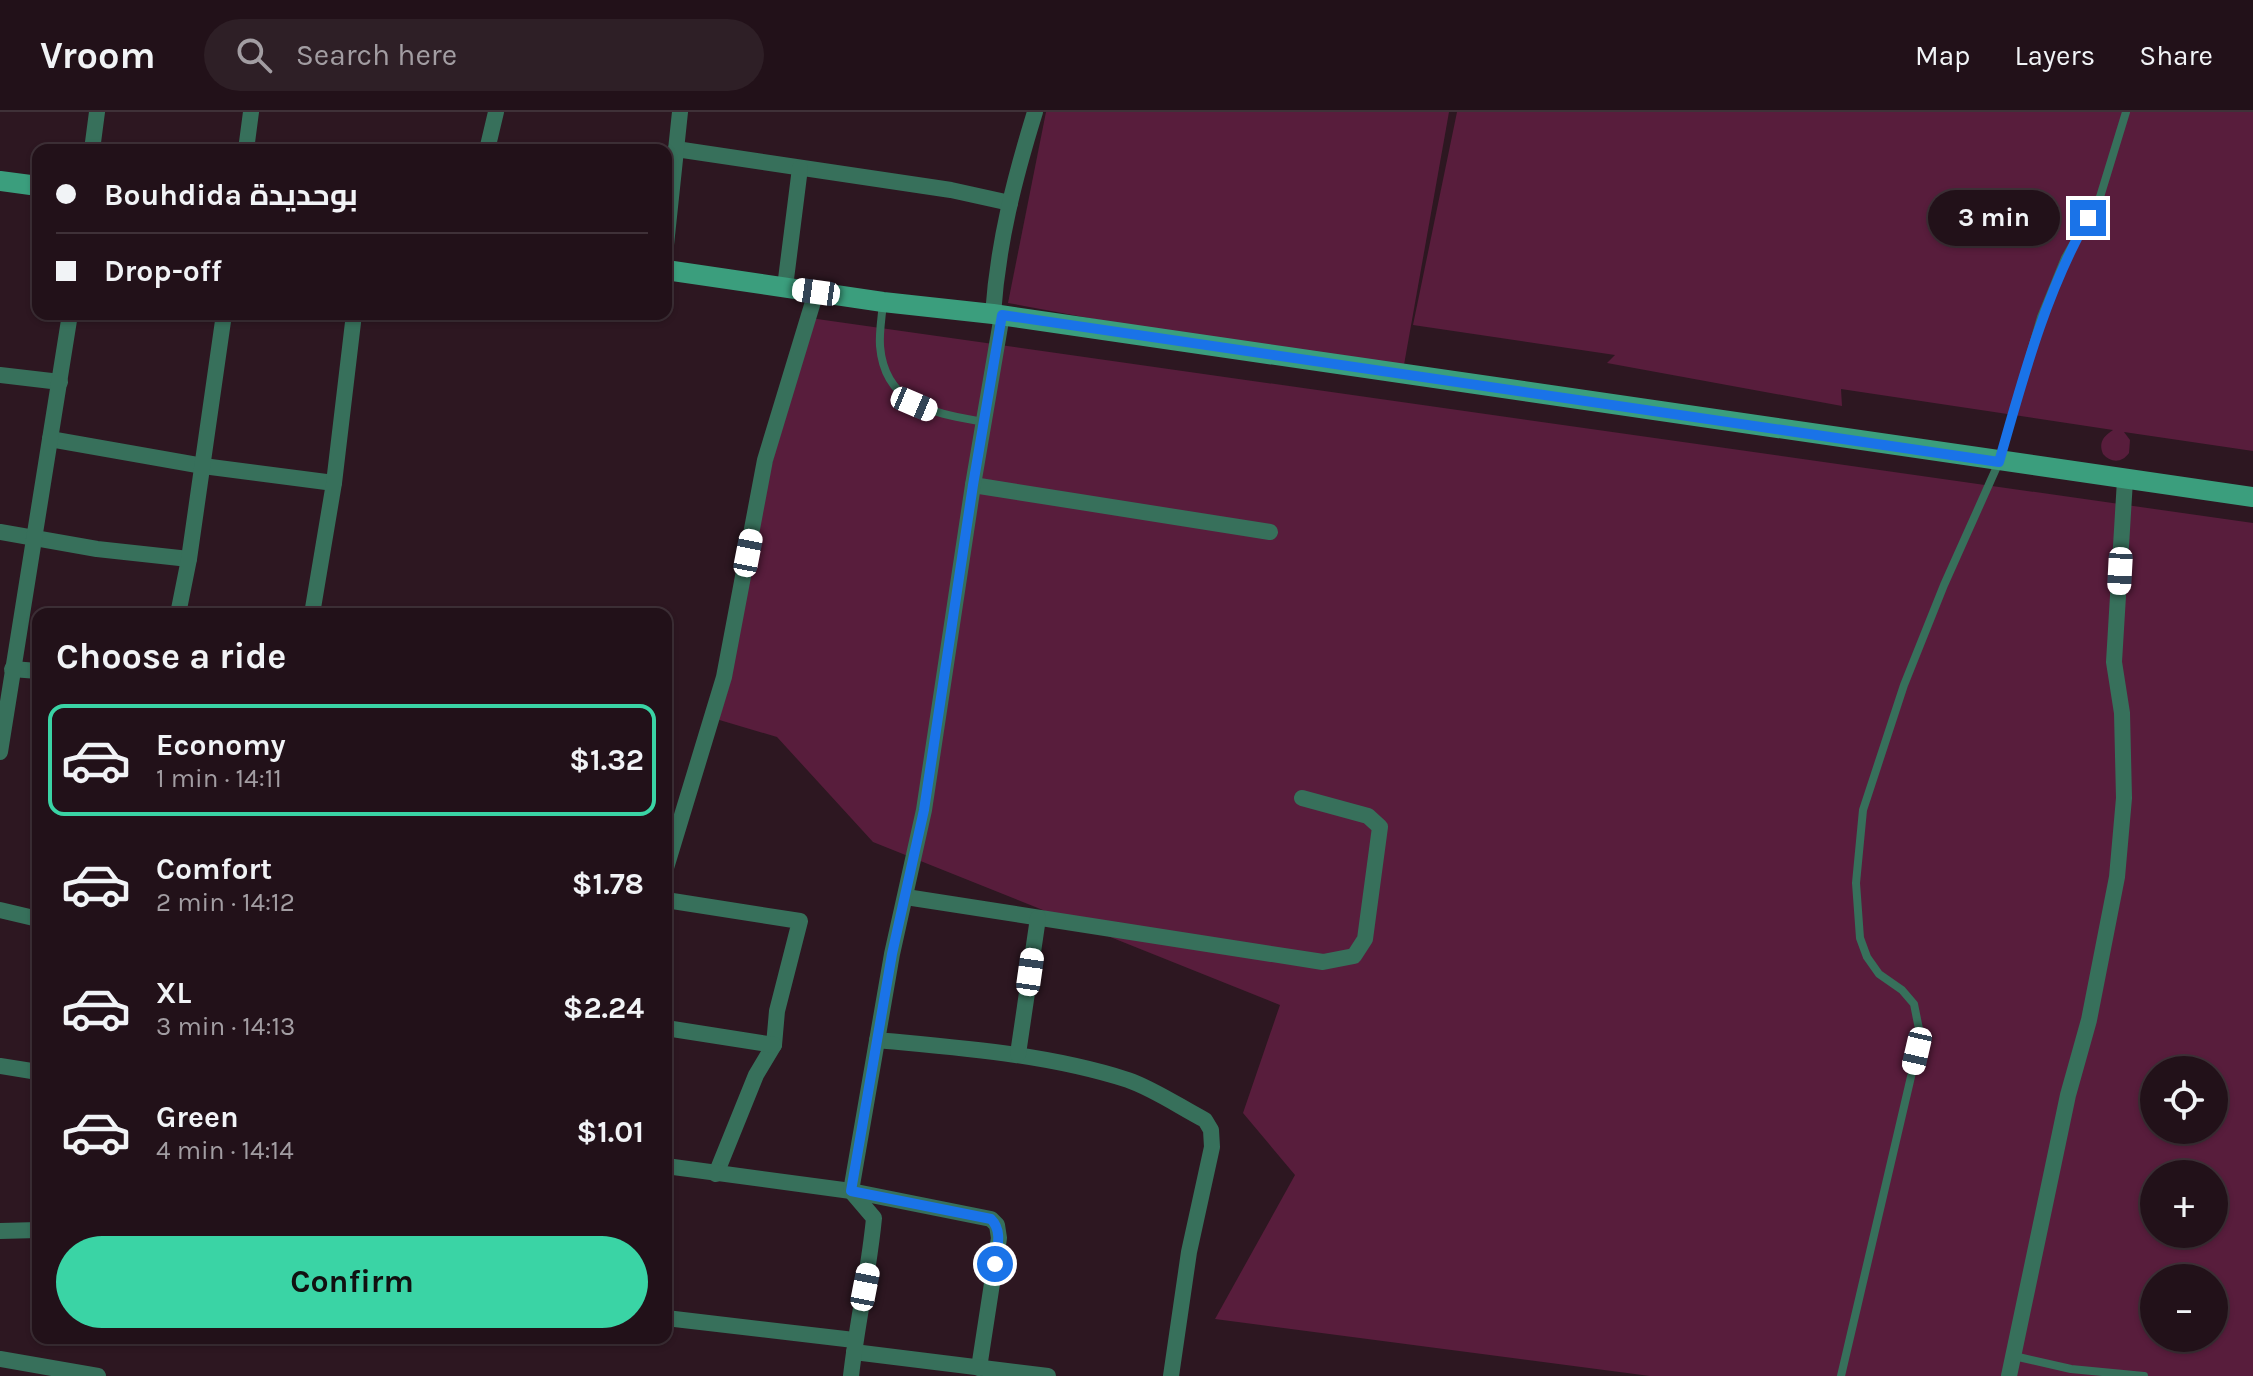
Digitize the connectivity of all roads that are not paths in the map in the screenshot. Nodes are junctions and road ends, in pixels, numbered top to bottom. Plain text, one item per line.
1 (97, 112) edge
2 (251, 112) edge
3 (496, 112) edge
4 (680, 112) edge
5 (1035, 112) edge
6 (2126, 112) edge
7 (93, 144) edge
8 (247, 144) edge
9 (488, 144) edge
10 (676, 149) junction
11 (800, 168) junction
12 (0, 181) edge
13 (32, 185) edge
14 (672, 187) edge
15 (1010, 203) junction
16 (672, 271) edge
17 (785, 287) junction
18 (816, 292) junction
19 (883, 302) junction
20 (998, 314) junction
21 (69, 320) edge
22 (223, 320) edge
23 (353, 320) edge
24 (0, 375) edge
25 (60, 382) junction
26 (984, 422) junction
27 (50, 439) junction
28 (1999, 462) junction
29 (203, 466) junction
30 (2125, 480) junction
31 (334, 483) junction
32 (973, 485) junction
33 (2253, 497) edge
34 (0, 532) edge
35 (1270, 532) dead end
36 (34, 538) junction
37 (189, 559) junction
38 (179, 608) edge
39 (313, 608) edge
40 (8, 651) edge
41 (12, 669) junction
42 (32, 671) edge
43 (1, 741) edge
44 (1302, 798) dead end
45 (672, 848) edge
46 (906, 897) junction
47 (672, 901) edge
48 (0, 910) edge
49 (32, 918) edge
50 (1038, 918) junction
51 (672, 1029) edge
52 (877, 1040) junction
53 (774, 1045) junction
54 (1018, 1054) junction
55 (0, 1066) edge
56 (32, 1071) edge
57 (672, 1167) edge
58 (716, 1174) junction
59 (851, 1191) junction
60 (32, 1230) edge
61 (0, 1231) edge
62 (672, 1319) edge
63 (854, 1346) junction
64 (2013, 1356) junction
65 (0, 1359) edge
66 (979, 1368) junction
67 (952, 1370) edge
68 (98, 1376) edge
69 (851, 1376) edge
70 (1048, 1376) edge
71 (1171, 1376) edge
72 (1841, 1376) edge
73 (2009, 1376) edge
74 (2144, 1376) edge

1 - 7 street
2 - 8 street
3 - 9 street
4 - 10 street
5 - 15 street
6 - 28 lane
10 - 11 street
10 - 14 street
11 - 15 street
11 - 17 street
12 - 13 street
15 - 20 street
16 - 17 street
17 - 18 street
18 - 19 street
18 - 45 street
19 - 20 street
19 - 26 lane
20 - 26 street
20 - 28 street
21 - 25 street
22 - 29 street
23 - 31 street
24 - 25 street
25 - 27 street
26 - 32 street
27 - 29 street
27 - 36 street
28 - 30 street
28 - 72 lane
29 - 31 street
29 - 37 street
30 - 33 street
30 - 64 street
31 - 39 street
32 - 35 street
32 - 46 street
34 - 36 street
36 - 37 street
36 - 40 street
37 - 38 street
40 - 41 street
41 - 42 street
41 - 43 street
44 - 50 street
46 - 50 street
46 - 52 street
47 - 53 street
48 - 49 street
50 - 54 street
51 - 53 street
52 - 54 street
52 - 59 street
53 - 58 street
54 - 71 street
55 - 56 street
57 - 58 street
58 - 59 street
59 - 63 street
59 - 66 street
60 - 61 street
62 - 63 street
63 - 67 street
63 - 69 street
64 - 73 street
64 - 74 lane
65 - 68 street
66 - 67 street
66 - 70 street

